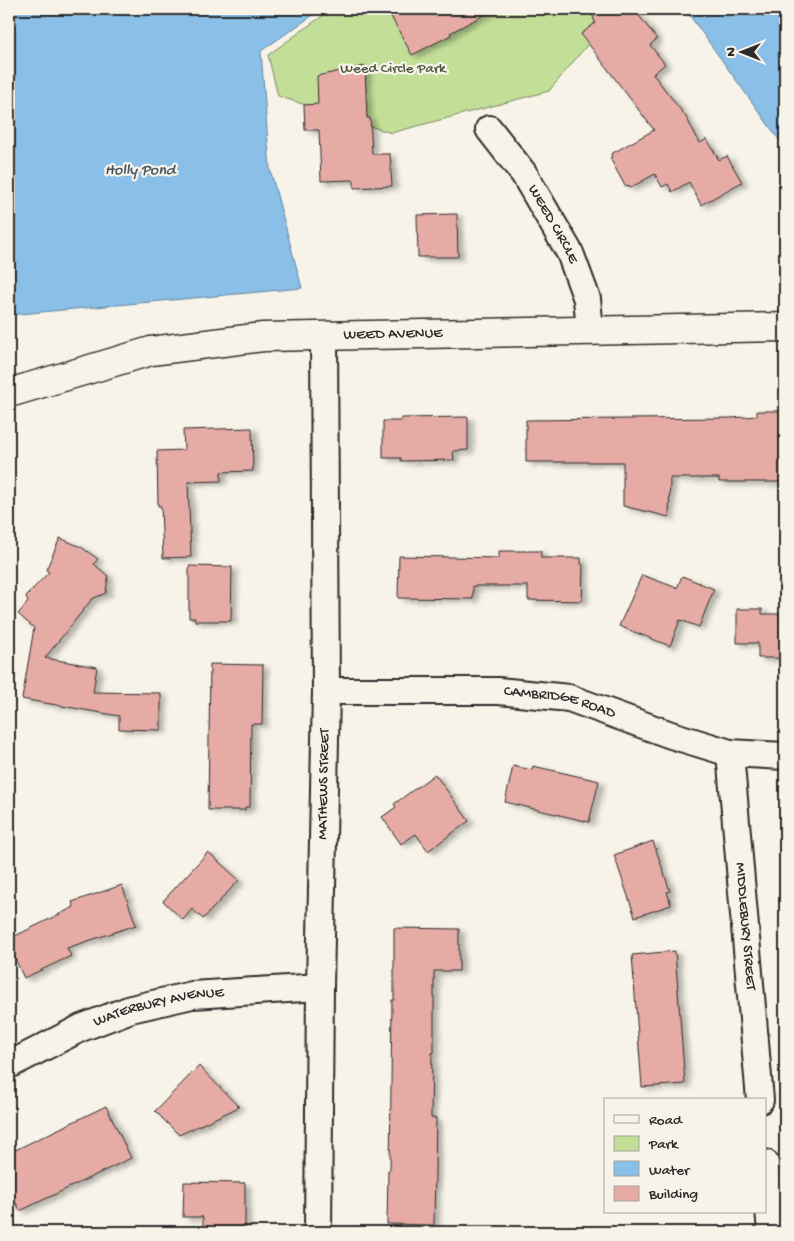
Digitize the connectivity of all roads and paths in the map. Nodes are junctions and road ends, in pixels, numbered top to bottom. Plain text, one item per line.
1 (489, 129) dead end
2 (785, 327) edge
3 (590, 330) junction
4 (324, 336) junction
5 (9, 393) edge
6 (326, 690) junction
7 (730, 753) junction
8 (785, 756) edge
9 (320, 987) junction
10 (9, 1065) edge
11 (760, 1098) edge
12 (766, 1174) edge
13 (318, 1232) edge
14 (771, 1232) edge

1 - 3 street, WEED CIRCLE
2 - 3 street, WEED AVENUE
3 - 4 street, WEED AVENUE
4 - 5 street, WEED AVENUE
4 - 6 street, MATHEWS STREET
6 - 7 street, CAMBRIDGE ROAD
6 - 9 street, MATHEWS STREET
7 - 8 street, CAMBRIDGE ROAD
7 - 11 street, MIDDLEBURY STREET
9 - 10 street, WATERBURY AVENUE
9 - 13 street, MATHEWS STREET
12 - 14 street

